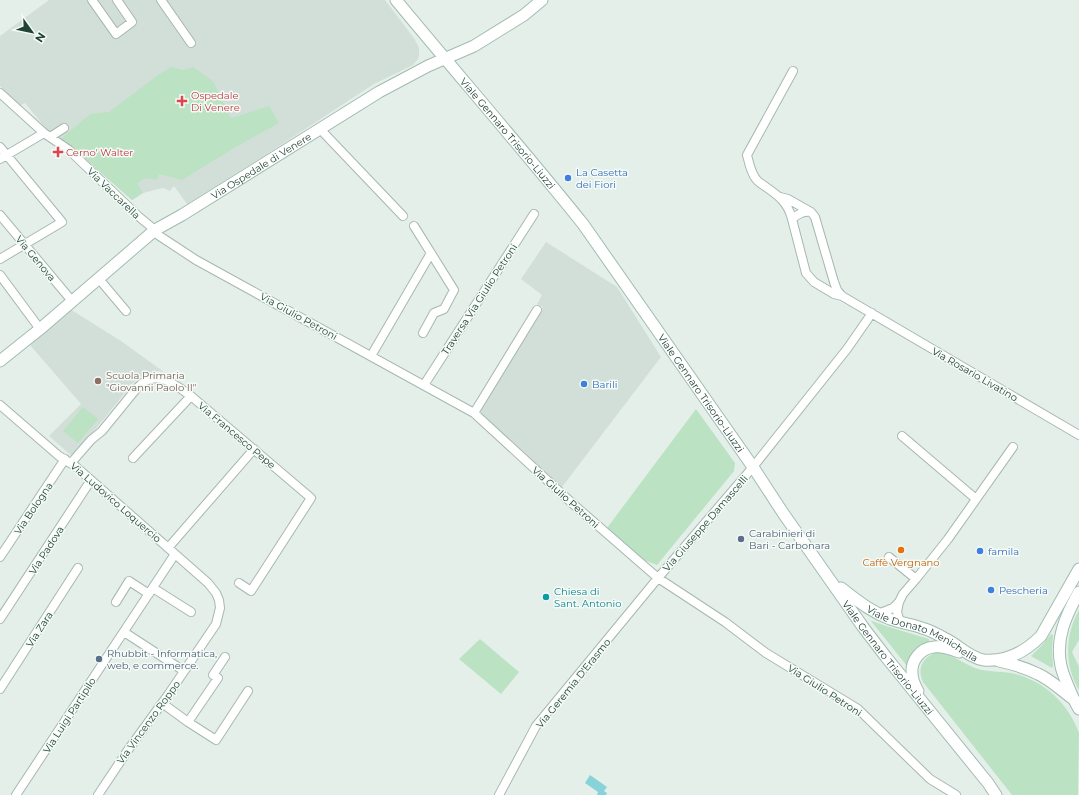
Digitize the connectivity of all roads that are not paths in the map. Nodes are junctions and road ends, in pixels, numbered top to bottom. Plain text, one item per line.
1 (92, 0) edge
2 (117, 0) edge
3 (161, 0) edge
4 (396, 0) edge
5 (542, 0) edge
6 (191, 43) dead end
7 (444, 59) junction
8 (793, 71) dead end
9 (0, 93) edge
10 (64, 128) dead end
11 (320, 129) junction
12 (47, 135) junction
13 (0, 147) edge
14 (3, 157) edge
15 (780, 197) junction
16 (811, 212) junction
17 (534, 214) dead end
18 (0, 215) edge
19 (403, 216) dead end
20 (792, 218) junction
21 (414, 226) dead end
22 (155, 230) junction
23 (25, 245) junction
24 (431, 253) junction
25 (0, 259) edge
26 (0, 275) edge
27 (98, 279) junction
28 (842, 296) junction
29 (72, 301) junction
30 (126, 310) dead end
31 (537, 310) dead end
32 (872, 313) junction
33 (40, 329) junction
34 (423, 333) dead end
35 (371, 356) junction
36 (0, 361) edge
37 (424, 385) junction
38 (191, 396) junction
39 (0, 405) edge
40 (474, 413) junction
41 (1079, 435) edge
42 (902, 436) dead end
43 (1013, 447) dead end
44 (254, 449) junction
45 (133, 458) dead end
46 (68, 461) junction
47 (753, 468) junction
48 (91, 480) junction
49 (976, 499) junction
50 (168, 548) junction
51 (175, 554) junction
52 (0, 557) edge
53 (889, 557) dead end
54 (78, 568) dead end
55 (1079, 569) edge
56 (658, 578) junction
57 (916, 579) junction
58 (832, 582) junction
59 (239, 583) dead end
60 (151, 591) junction
61 (1079, 592) edge
62 (116, 602) dead end
63 (899, 602) junction
64 (220, 608) joint
65 (191, 612) dead end
66 (878, 614) junction
67 (0, 619) edge
68 (900, 622) junction
69 (124, 632) junction
70 (971, 656) junction
71 (225, 657) dead end
72 (997, 660) junction
73 (184, 672) junction
74 (0, 689) edge
75 (248, 691) dead end
76 (1072, 699) junction
77 (162, 703) junction
78 (924, 704) junction
79 (1079, 709) edge
80 (188, 722) junction
81 (16, 795) edge
82 (98, 795) edge
83 (499, 795) edge
84 (956, 795) edge
85 (998, 795) edge

1 - 2 street
3 - 6 street
4 - 7 main road, Viale Gennaro Trisorio-Liuzzi
5 - 7 main road, Via Ospedale di Venere
7 - 11 main road, Via Ospedale di Venere
7 - 47 main road, Viale Gennaro Trisorio-Liuzzi
8 - 15 street, Via Rosario Livatino
9 - 12 street, Via Vaccarella
10 - 12 street
11 - 19 street
11 - 22 main road, Via Ospedale di Venere
12 - 14 street
12 - 22 street, Via Vaccarella
13 - 14 street
14 - 23 street
15 - 16 street
15 - 20 street, Via Rosario Livatino
16 - 20 street
16 - 28 street
17 - 37 street, Traversa Via Giulio Petroni
18 - 23 street, Via Genova
20 - 28 street, Via Rosario Livatino
21 - 24 street
22 - 27 main road, Via Ospedale di Venere
22 - 35 street, Via Giulio Petroni
23 - 25 street
23 - 29 street, Via Genova
24 - 34 street
24 - 35 street
26 - 33 street
27 - 29 main road, Via Ospedale di Venere
27 - 30 street
28 - 32 street, Via Rosario Livatino
29 - 33 main road, Via Ospedale di Venere
31 - 40 street
32 - 41 street, Via Rosario Livatino
32 - 47 street
33 - 36 main road, Via Ospedale di Venere
35 - 37 street, Via Giulio Petroni
37 - 40 street, Via Giulio Petroni
38 - 44 street, Via Francesco Pepe
38 - 45 street
38 - 46 street, Via Francesco Pepe
39 - 46 street, Via Ludovico Loquercio
40 - 56 street, Via Giulio Petroni
42 - 49 street
43 - 49 street
44 - 50 street
44 - 59 street, Via Francesco Pepe
46 - 48 street, Via Ludovico Loquercio
46 - 52 street, Via Bologna
47 - 56 street, Via Giuseppe Damascelli
47 - 58 main road, Viale Gennaro Trisorio-Liuzzi
48 - 50 street, Via Ludovico Loquercio
48 - 67 street, Via Padova
49 - 57 street
50 - 51 street, Via Ludovico Loquercio
51 - 60 street, Via Luigi Partipilo
51 - 64 street, Via Ludovico Loquercio
53 - 57 street
54 - 74 street, Via Zara
55 - 72 main road, Viale Donato Menichella
56 - 83 street, Via Geremia D'Erasmo
56 - 84 street, Via Giulio Petroni
57 - 63 street
58 - 66 main road, Viale Donato Menichella
58 - 78 main road, Viale Gennaro Trisorio-Liuzzi
60 - 62 street
60 - 65 street
60 - 69 street, Via Luigi Partipilo
61 - 76 main road, Viale Donato Menichella
63 - 66 street
63 - 68 street
64 - 73 street, Via Vincenzo Roppo
66 - 68 main road, Viale Donato Menichella
68 - 70 main road, Viale Donato Menichella
69 - 73 street
69 - 81 street, Via Luigi Partipilo
70 - 72 main road, Viale Donato Menichella
70 - 78 main road
71 - 80 street
72 - 76 main road, Viale Donato Menichella
73 - 77 street, Via Vincenzo Roppo
75 - 80 street
76 - 79 main road, Viale Donato Menichella
77 - 80 street
77 - 82 street, Via Vincenzo Roppo
78 - 85 main road, Viale Gennaro Trisorio-Liuzzi

